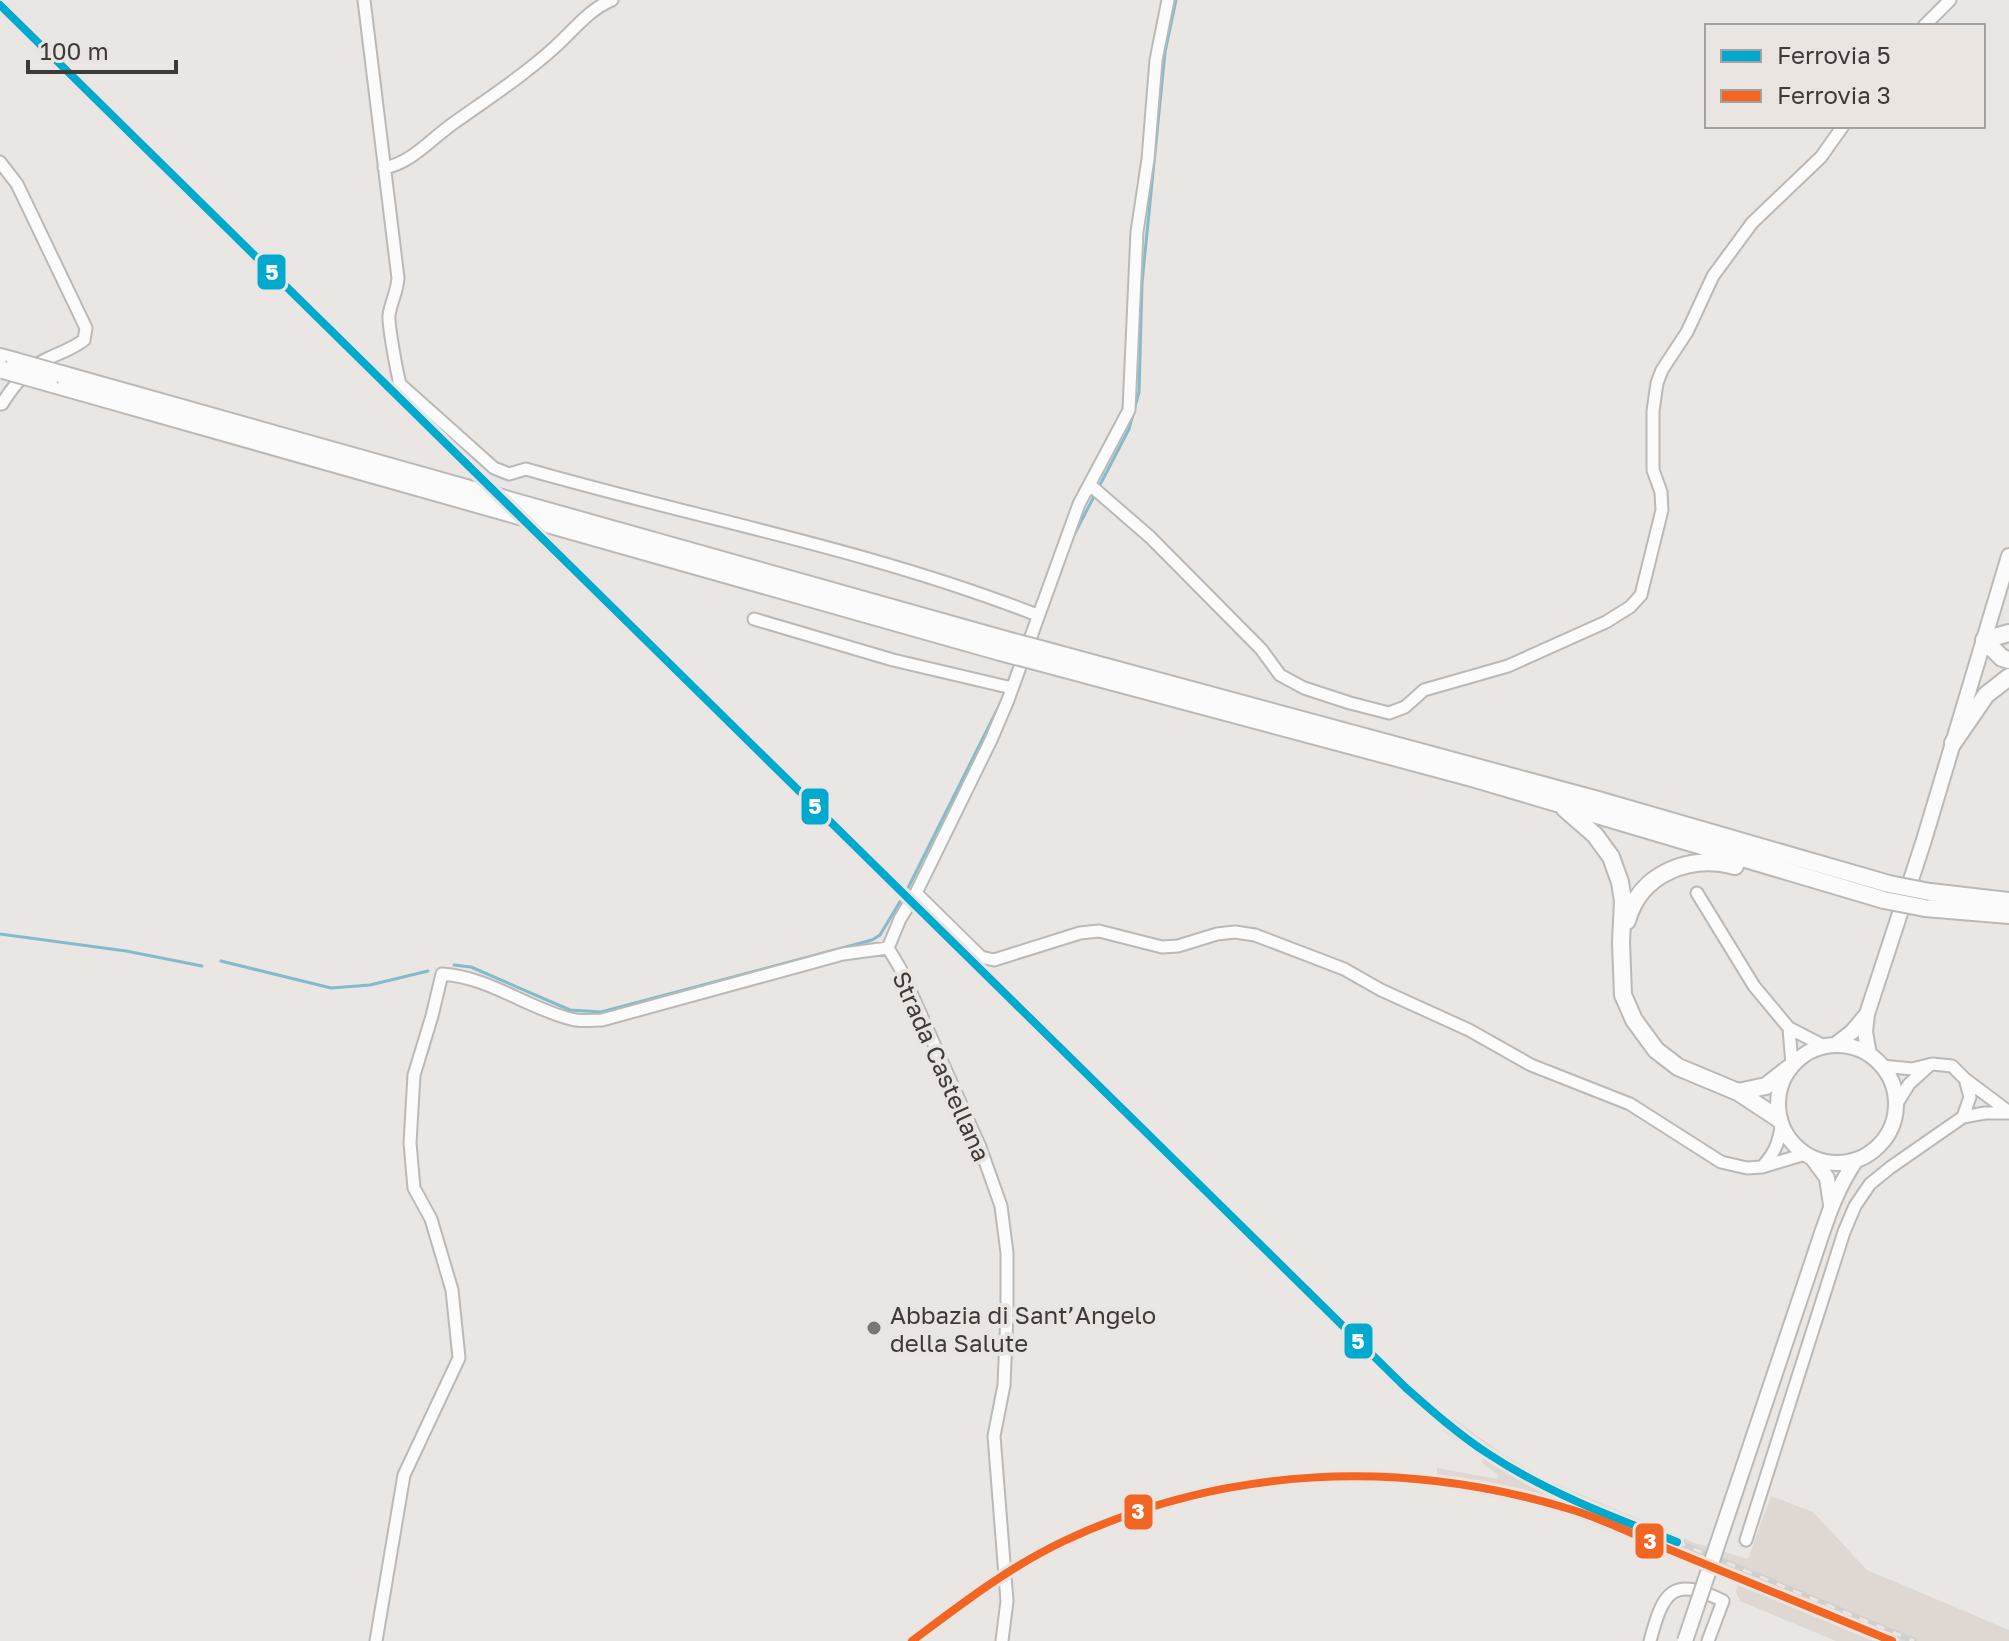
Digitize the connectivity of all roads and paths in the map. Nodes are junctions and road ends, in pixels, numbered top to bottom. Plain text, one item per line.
1 (364, 0) edge
2 (612, 0) edge
3 (1168, 0) edge
4 (1950, 0) edge
5 (1926, 24) edge
6 (1842, 128) edge
7 (0, 162) edge
8 (384, 168) junction
9 (4, 365) edge
10 (2, 404) edge
11 (1090, 485) junction
12 (2009, 556) edge
13 (1037, 615) junction
14 (754, 619) dead end
15 (2009, 633) edge
16 (1984, 640) junction
17 (1037, 655) junction
18 (2009, 660) edge
19 (2009, 677) edge
20 (1012, 688) junction
21 (1953, 743) junction
22 (1557, 803) junction
23 (1802, 875) junction
24 (1887, 892) junction
25 (916, 893) junction
26 (1697, 893) dead end
27 (1928, 900) junction
28 (2009, 901) edge
29 (2009, 915) edge
30 (1621, 942) junction
31 (888, 948) junction
32 (1867, 1014) junction
33 (1789, 1028) junction
34 (1830, 1045) junction
35 (1869, 1054) junction
36 (1932, 1064) junction
37 (1791, 1066) junction
38 (1882, 1066) junction
39 (1965, 1079) junction
40 (1738, 1092) junction
41 (1896, 1105) junction
42 (2009, 1113) edge
43 (1963, 1117) junction
44 (1780, 1122) junction
45 (1809, 1156) junction
46 (1856, 1160) junction
47 (1762, 1167) junction
48 (1831, 1205) junction
49 (1746, 1540) dead end
50 (376, 1641) edge
51 (1002, 1641) edge
52 (1650, 1641) edge
53 (1685, 1641) edge
54 (1708, 1641) edge

1 - 8 street
2 - 8 street
3 - 11 street, Strada Castellana
4 - 5 street
6 - 11 street
7 - 10 street
8 - 13 street
9 - 17 highway, bridge
11 - 13 street, Strada Castellana
12 - 16 main road
13 - 20 street, Strada Castellana
14 - 20 street
15 - 16 highway
16 - 18 highway
16 - 21 main road
17 - 22 highway
17 - 24 highway
19 - 21 highway
20 - 25 street, Strada Castellana
21 - 32 main road
22 - 23 highway
22 - 30 highway
23 - 24 highway
23 - 30 highway
24 - 27 highway, bridge
25 - 31 street, Strada Castellana
25 - 47 street
26 - 33 street
27 - 28 highway
27 - 29 highway
30 - 40 highway
31 - 50 street
31 - 51 street, Strada Castellana
32 - 34 main road
32 - 35 main road
33 - 34 street
33 - 37 street
34 - 35 main road
34 - 37 main road
35 - 38 main road
36 - 38 street
36 - 39 street
36 - 41 street
37 - 40 highway
37 - 44 main road
38 - 41 main road
39 - 42 street
39 - 43 street
40 - 44 highway
41 - 46 main road
42 - 43 street
43 - 49 street
44 - 45 main road
44 - 47 street
45 - 46 main road
45 - 47 street
45 - 48 main road
46 - 48 main road
48 - 53 main road, bridge
52 - 54 street

